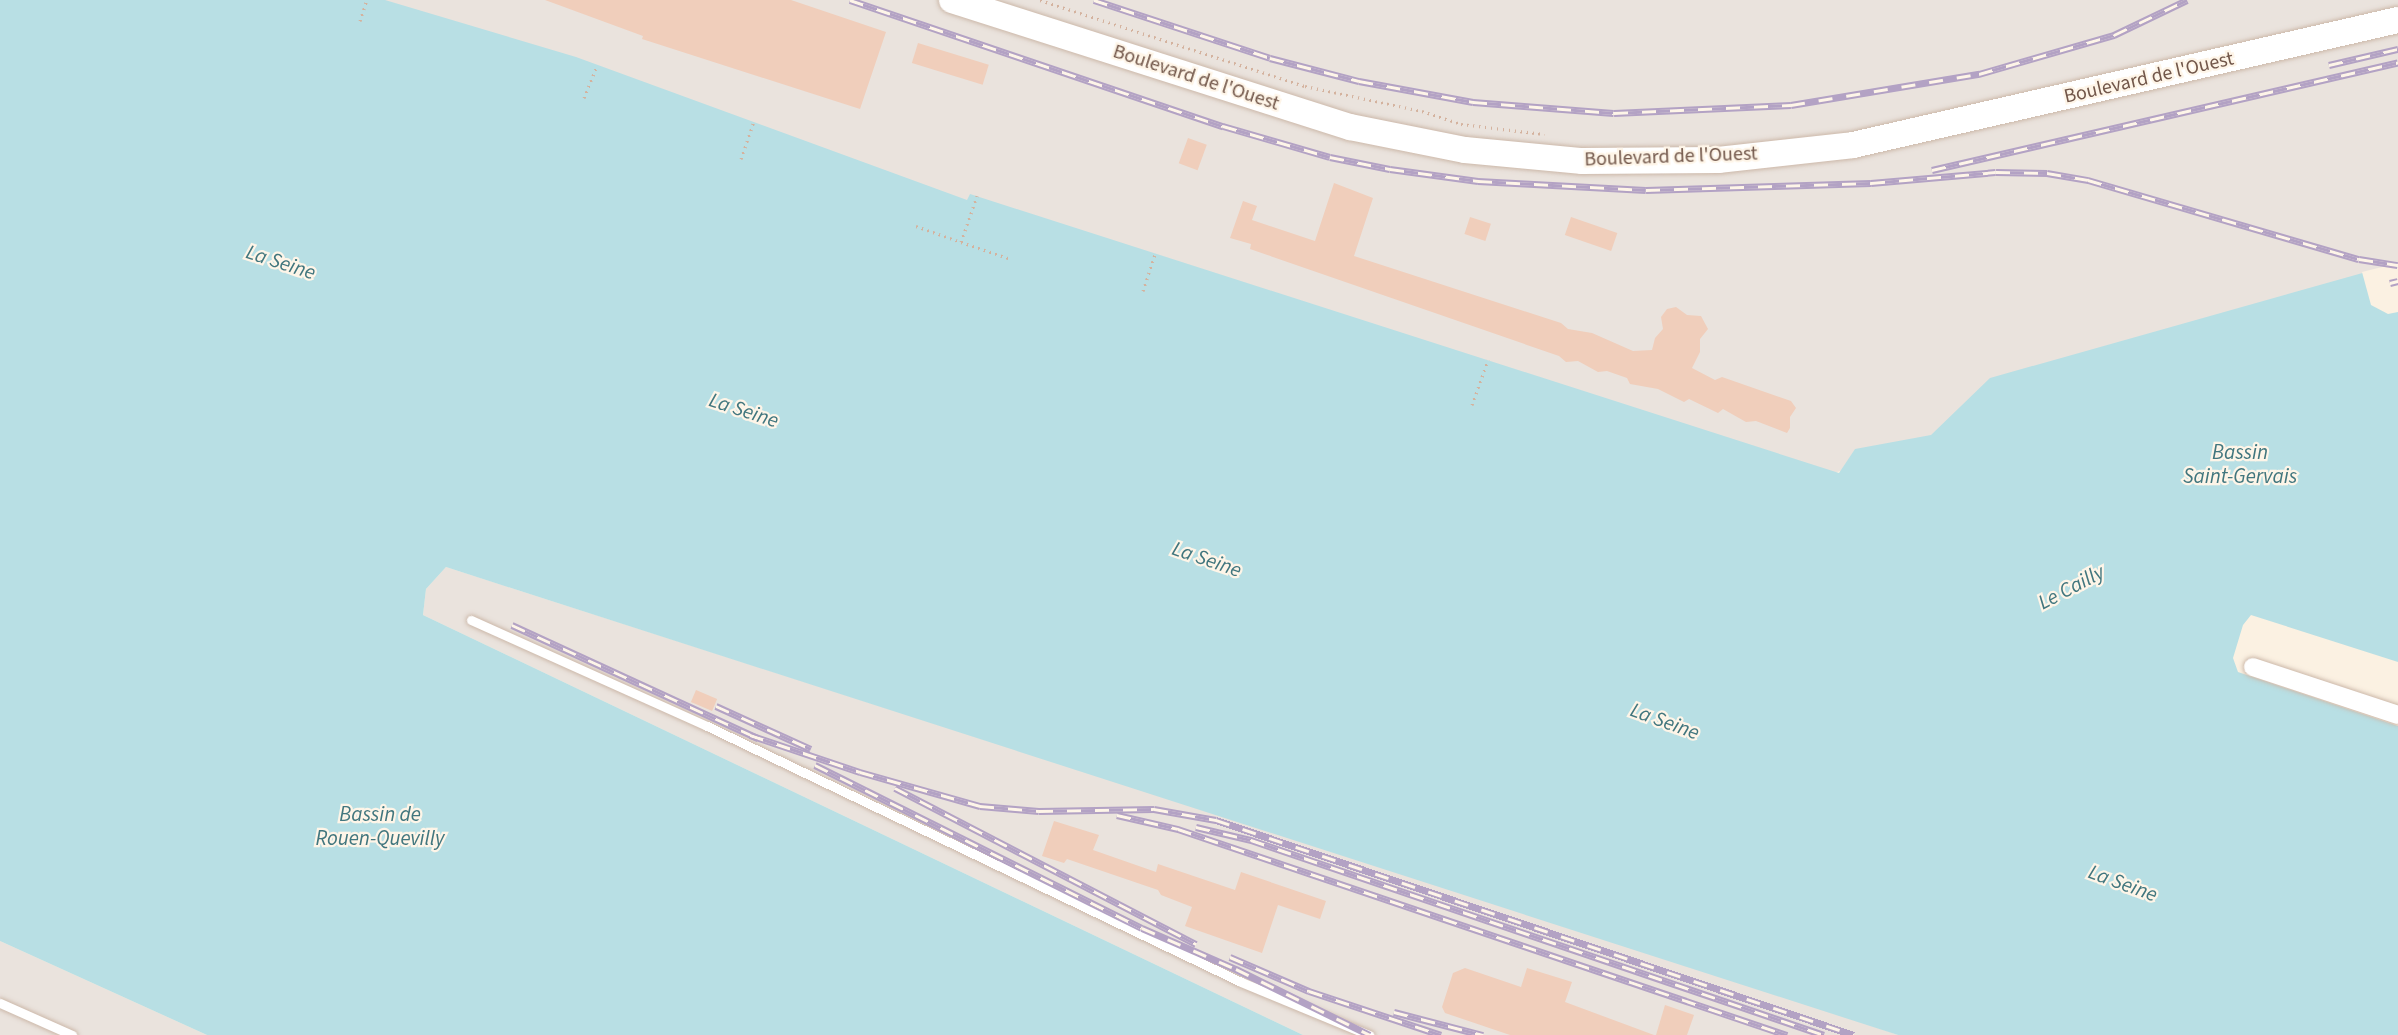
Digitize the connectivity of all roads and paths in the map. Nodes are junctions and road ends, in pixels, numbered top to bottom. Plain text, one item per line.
1 (367, 0) edge
2 (952, 0) edge
3 (1040, 0) edge
4 (2398, 20) edge
5 (360, 21) dead end
6 (597, 64) dead end
7 (584, 98) dead end
8 (754, 121) dead end
9 (1547, 134) dead end
10 (741, 159) dead end
11 (976, 196) dead end
12 (916, 226) dead end
13 (961, 242) junction
14 (1155, 255) dead end
15 (1008, 258) dead end
16 (1143, 291) dead end
17 (1488, 360) dead end
18 (1472, 405) dead end
19 (471, 620) dead end
20 (2253, 667) dead end
21 (2398, 715) edge
22 (0, 1003) edge
23 (72, 1035) edge
24 (1369, 1035) edge

1 - 5 path
2 - 4 main road, Boulevard de l'Ouest
3 - 9 path
6 - 7 path
8 - 10 path
11 - 13 path
12 - 13 path
13 - 15 path
14 - 16 path
17 - 18 path
19 - 24 lane
20 - 21 street
22 - 23 lane

